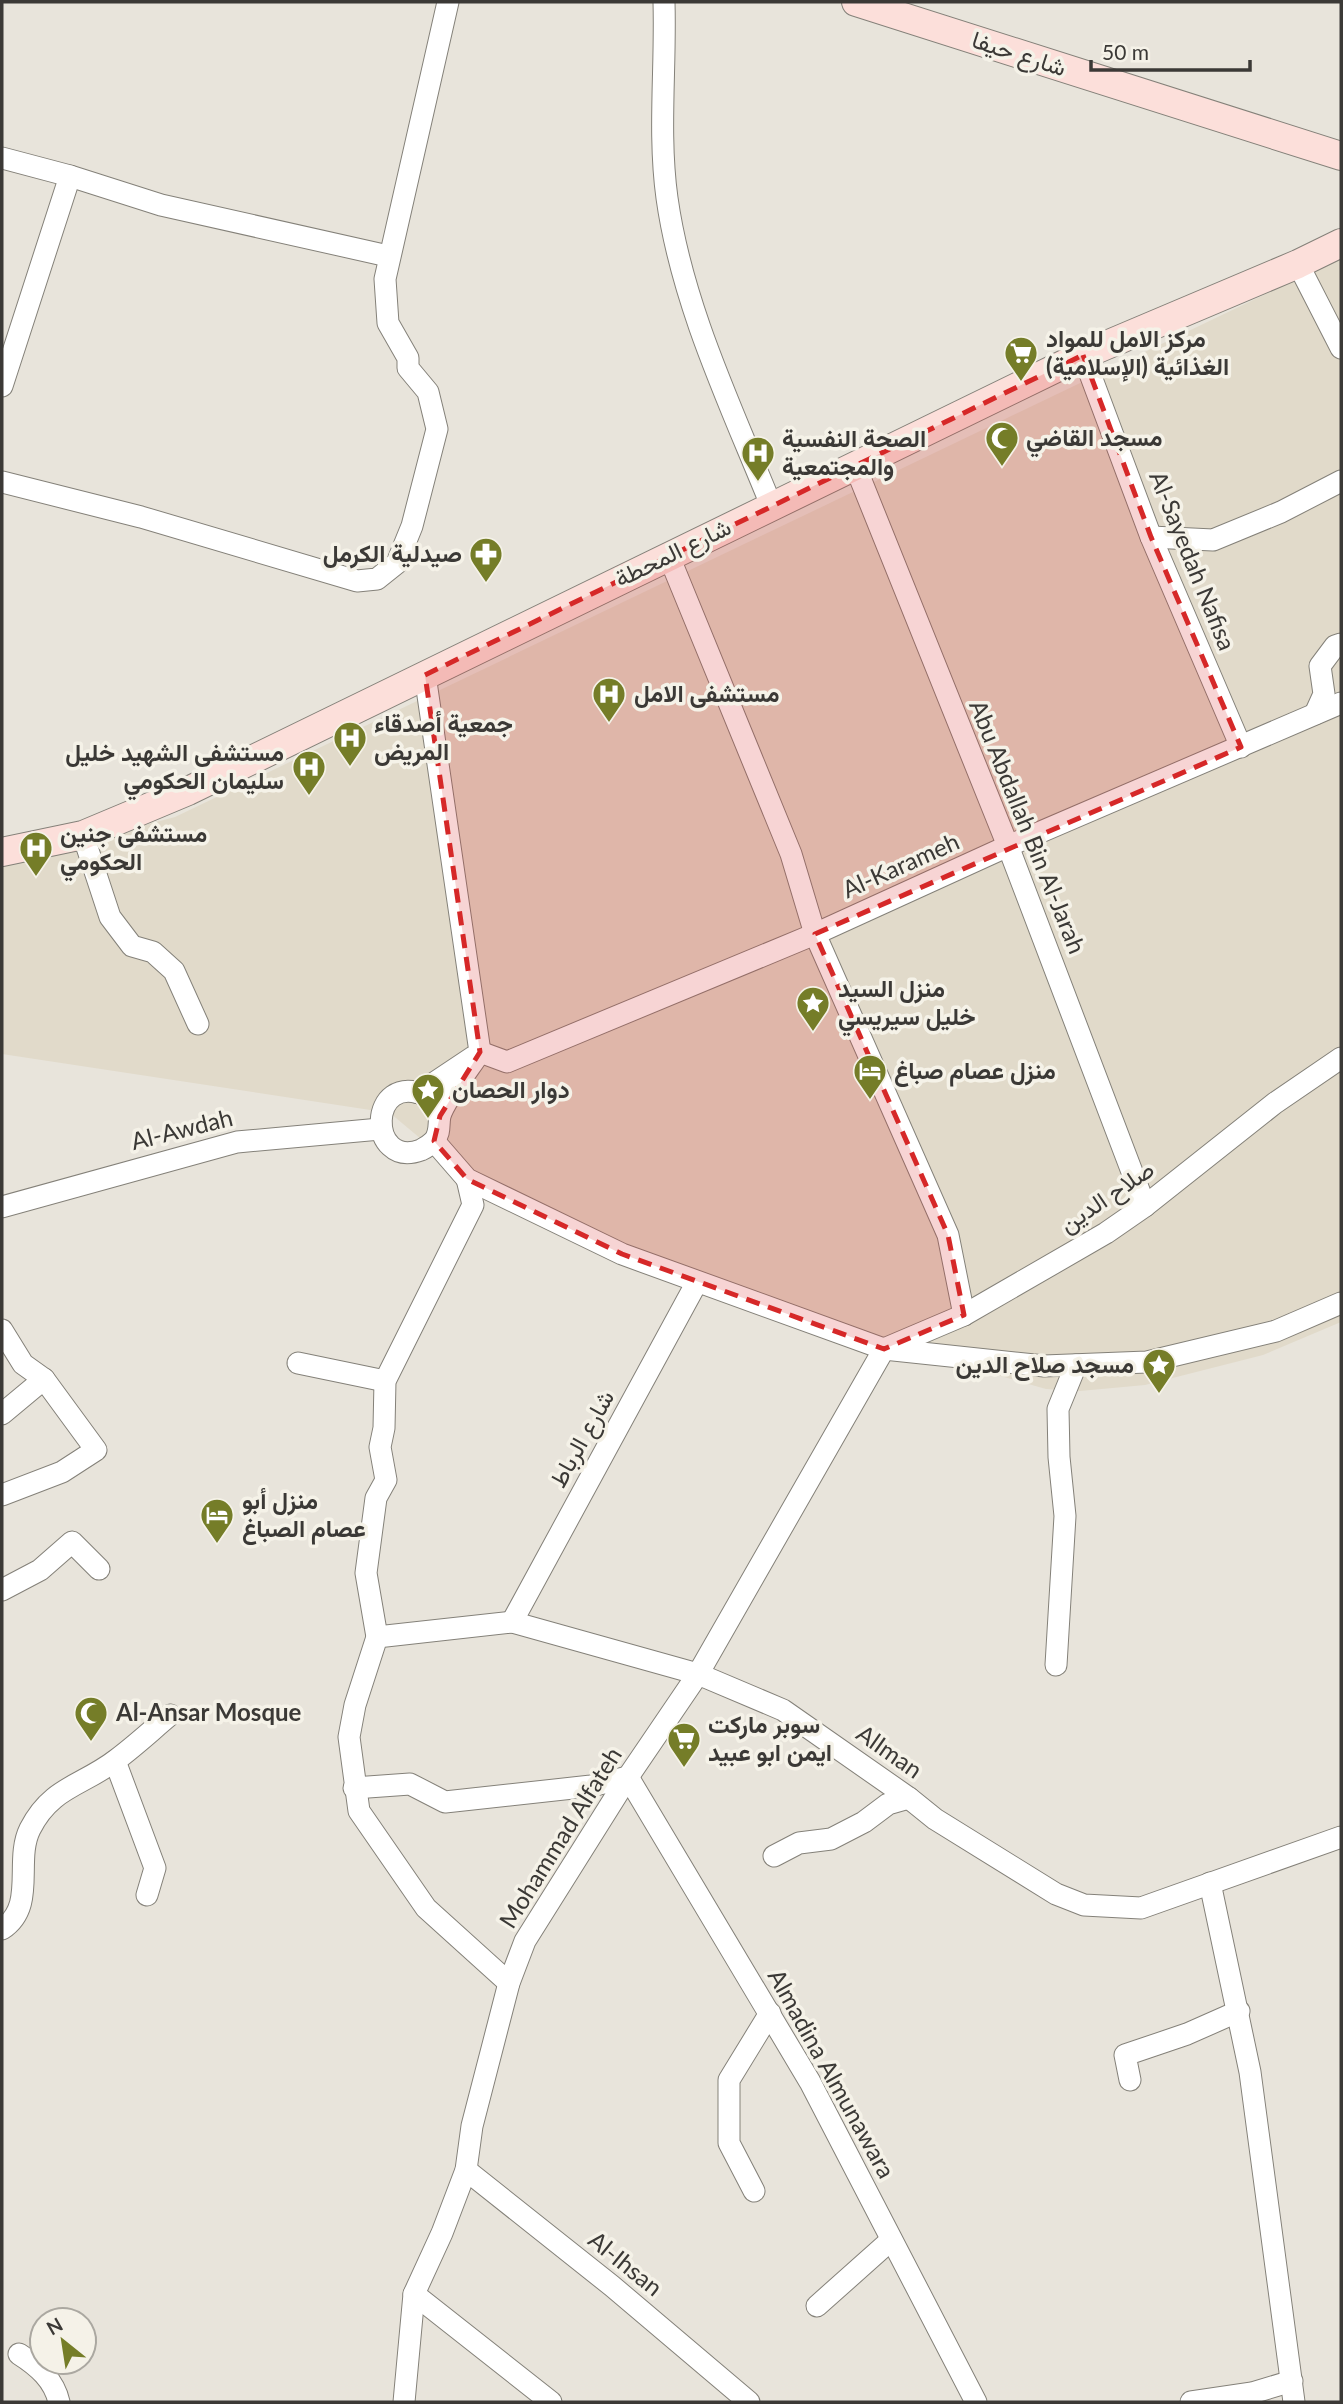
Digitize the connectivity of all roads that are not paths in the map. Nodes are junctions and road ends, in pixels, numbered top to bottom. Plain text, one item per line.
1 (448, 2) edge
2 (856, 2) edge
3 (666, 6) edge
4 (1341, 156) edge
5 (2, 158) edge
6 (70, 176) junction
7 (1341, 243) edge
8 (388, 256) junction
9 (1298, 264) junction
10 (1341, 348) edge
11 (1083, 355) junction
12 (2, 386) edge
13 (856, 468) junction
14 (1341, 481) edge
15 (2, 482) edge
16 (772, 505) junction
17 (1152, 537) junction
18 (668, 554) junction
19 (1341, 644) edge
20 (425, 675) junction
21 (1341, 703) edge
22 (1315, 714) junction
23 (1241, 747) junction
24 (83, 835) junction
25 (1008, 846) junction
26 (2, 852) edge
27 (815, 934) junction
28 (198, 1024) dead end
29 (480, 1052) junction
30 (1341, 1058) edge
31 (419, 1093) junction
32 (440, 1116) junction
33 (380, 1129) junction
34 (433, 1141) junction
35 (467, 1180) junction
36 (1145, 1206) junction
37 (2, 1207) edge
38 (697, 1282) junction
39 (1341, 1303) edge
40 (964, 1315) junction
41 (2, 1330) edge
42 (884, 1349) junction
43 (298, 1363) dead end
44 (1076, 1365) junction
45 (44, 1379) junction
46 (385, 1381) junction
47 (2, 1414) edge
48 (2, 1495) edge
49 (99, 1569) dead end
50 (2, 1590) edge
51 (512, 1622) junction
52 (377, 1637) junction
53 (1056, 1665) dead end
54 (698, 1674) junction
55 (170, 1714) dead end
56 (115, 1761) junction
57 (628, 1777) junction
58 (354, 1788) junction
59 (909, 1798) junction
60 (1341, 1838) edge
61 (774, 1856) dead end
62 (1210, 1884) junction
63 (147, 1895) dead end
64 (2, 1929) edge
65 (509, 1983) junction
66 (1239, 2011) junction
67 (769, 2013) junction
68 (1130, 2080) dead end
69 (466, 2170) junction
70 (754, 2191) dead end
71 (891, 2240) junction
72 (414, 2294) junction
73 (817, 2306) dead end
74 (19, 2354) dead end
75 (1292, 2381) junction
76 (59, 2402) edge
77 (404, 2402) edge
78 (551, 2402) edge
79 (749, 2402) edge
80 (976, 2402) edge
81 (1191, 2402) edge
82 (1294, 2402) edge

1 - 8 street
2 - 4 main road, شارع حيفا
3 - 16 street
5 - 6 street
6 - 8 street
6 - 12 street
7 - 9 main road, شارع المحطة
8 - 15 street
9 - 10 street
9 - 11 main road, شارع المحطة
11 - 13 main road, شارع المحطة
11 - 17 street, Al-Sayedah Nafisa
13 - 16 main road, شارع المحطة
13 - 25 street, Abu Abdallah Bin Al-Jarah
14 - 17 street
16 - 18 main road, شارع المحطة
17 - 23 street, Al-Sayedah Nafisa
18 - 20 main road, شارع المحطة
18 - 27 street
19 - 22 street
20 - 24 main road, شارع المحطة
20 - 29 street
21 - 22 street, Al-Karameh
22 - 23 street, Al-Karameh
23 - 25 street, Al-Karameh
24 - 26 main road, شارع المحطة
24 - 28 street
25 - 27 street, Al-Karameh
25 - 36 street, Abu Abdallah Bin Al-Jarah
27 - 29 street, Al-Karameh
27 - 40 street
29 - 31 street
29 - 32 street
30 - 36 street, صلاح الدين
31 - 32 street
31 - 33 street
32 - 34 street
33 - 34 street
33 - 37 street, Al-Awdah
34 - 35 street
35 - 38 street
35 - 46 street
36 - 40 street, صلاح الدين
38 - 42 street
38 - 51 street, شارع الرباط
39 - 44 street
40 - 42 street, صلاح الدين
41 - 45 street
42 - 44 street
42 - 54 street, Mohammad Alfateh
43 - 46 street
44 - 53 street
45 - 47 street
45 - 48 street
46 - 52 street
49 - 50 street
51 - 52 street, AlIman
51 - 54 street, AlIman
52 - 58 street
54 - 57 street, Mohammad Alfateh
54 - 59 street, AlIman
55 - 56 street
56 - 63 street
56 - 64 street
57 - 58 street
57 - 65 street, Mohammad Alfateh
57 - 67 street, Almadina Almunawara
58 - 65 street
59 - 61 street
59 - 62 street, AlIman
60 - 62 street, AlIman
62 - 66 street
65 - 69 street, Mohammad Alfateh
66 - 68 street
66 - 75 street
67 - 70 street
67 - 71 street, Almadina Almunawara
69 - 72 street, Mohammad Alfateh
69 - 79 street, Al-Ihsan
71 - 73 street
71 - 80 street, Almadina Almunawara
72 - 77 street, Mohammad Alfateh
72 - 78 street
74 - 76 street
75 - 81 street
75 - 82 street

